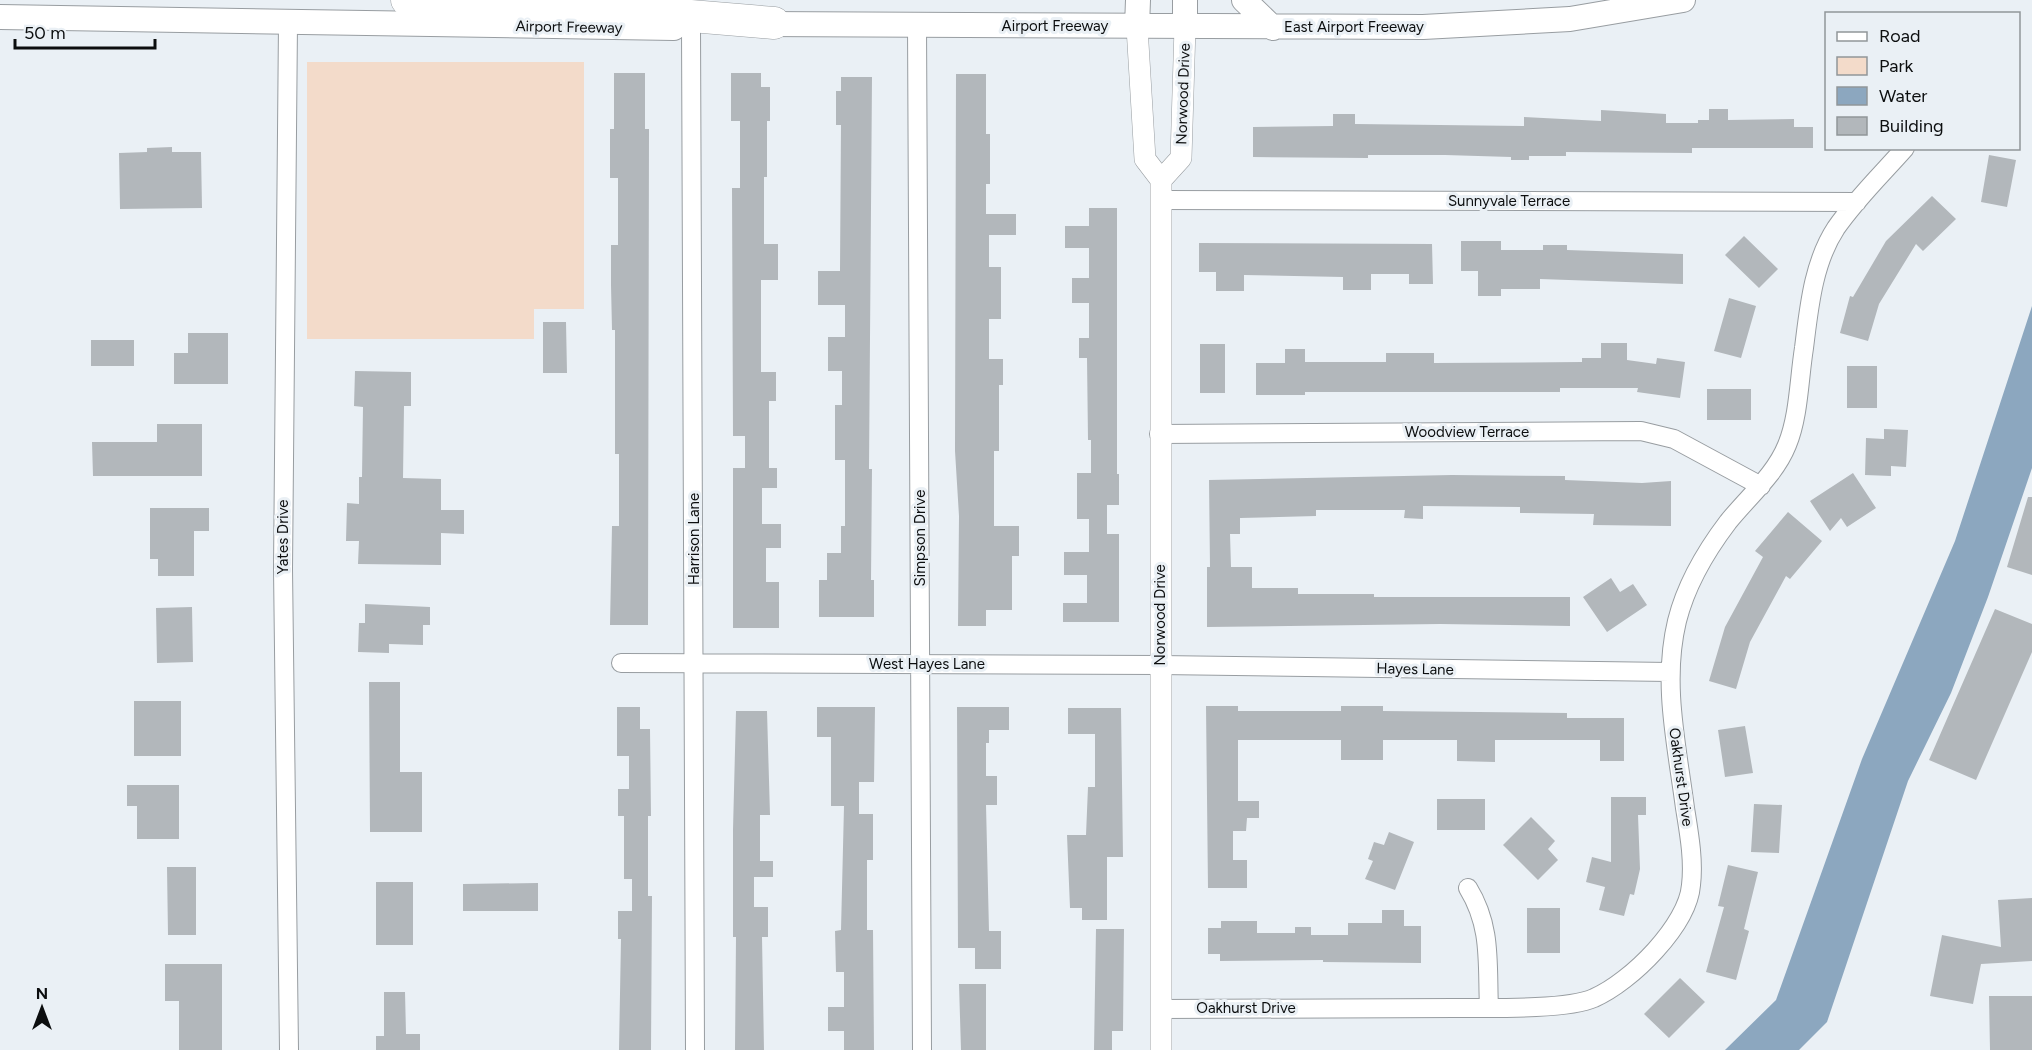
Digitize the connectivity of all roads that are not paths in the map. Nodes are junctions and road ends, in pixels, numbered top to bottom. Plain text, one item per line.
1 (407, 0) edge
2 (1138, 0) edge
3 (1185, 0) edge
4 (1244, 0) edge
5 (1683, 0) edge
6 (0, 17) edge
7 (288, 23) junction
8 (774, 23) junction
9 (917, 26) junction
10 (1137, 27) junction
11 (1185, 27) junction
12 (691, 28) junction
13 (1273, 28) junction
14 (1903, 150) edge
15 (1161, 190) junction
16 (1857, 202) junction
17 (1159, 434) junction
18 (1761, 486) junction
19 (621, 663) dead end
20 (695, 663) junction
21 (920, 664) junction
22 (1160, 665) junction
23 (1670, 672) junction
24 (1468, 888) dead end
25 (1489, 1008) junction
26 (1161, 1009) junction
27 (289, 1050) edge
28 (695, 1050) edge
29 (922, 1050) edge
30 (1161, 1050) edge

1 - 8 highway
2 - 10 main road
3 - 11 main road, Norwood Drive
4 - 13 main road
5 - 13 main road, East Airport Freeway
6 - 7 main road, Airport Freeway
7 - 12 main road, Airport Freeway
7 - 27 street, Yates Drive
8 - 9 main road, Airport Freeway
8 - 12 main road, Airport Freeway
9 - 10 main road, Airport Freeway
9 - 21 street, Simpson Drive
10 - 11 main road, East Airport Freeway
10 - 15 street
11 - 13 main road, East Airport Freeway
11 - 15 street, Norwood Drive
12 - 20 street, Harrison Lane
14 - 16 street, Oakhurst Drive
15 - 16 street, Sunnyvale Terrace
15 - 17 street, Norwood Drive
16 - 18 street, Oakhurst Drive
17 - 18 street, Woodview Terrace
17 - 22 street, Norwood Drive
18 - 23 street, Oakhurst Drive
19 - 20 street
20 - 21 street, West Hayes Lane
20 - 28 street, Harrison Lane
21 - 22 street, West Hayes Lane
21 - 29 street, Simpson Drive
22 - 23 street, Hayes Lane
22 - 26 street, Norwood Drive
23 - 25 street, Oakhurst Drive
24 - 25 street
25 - 26 street, Oakhurst Drive
26 - 30 street, Norwood Drive

